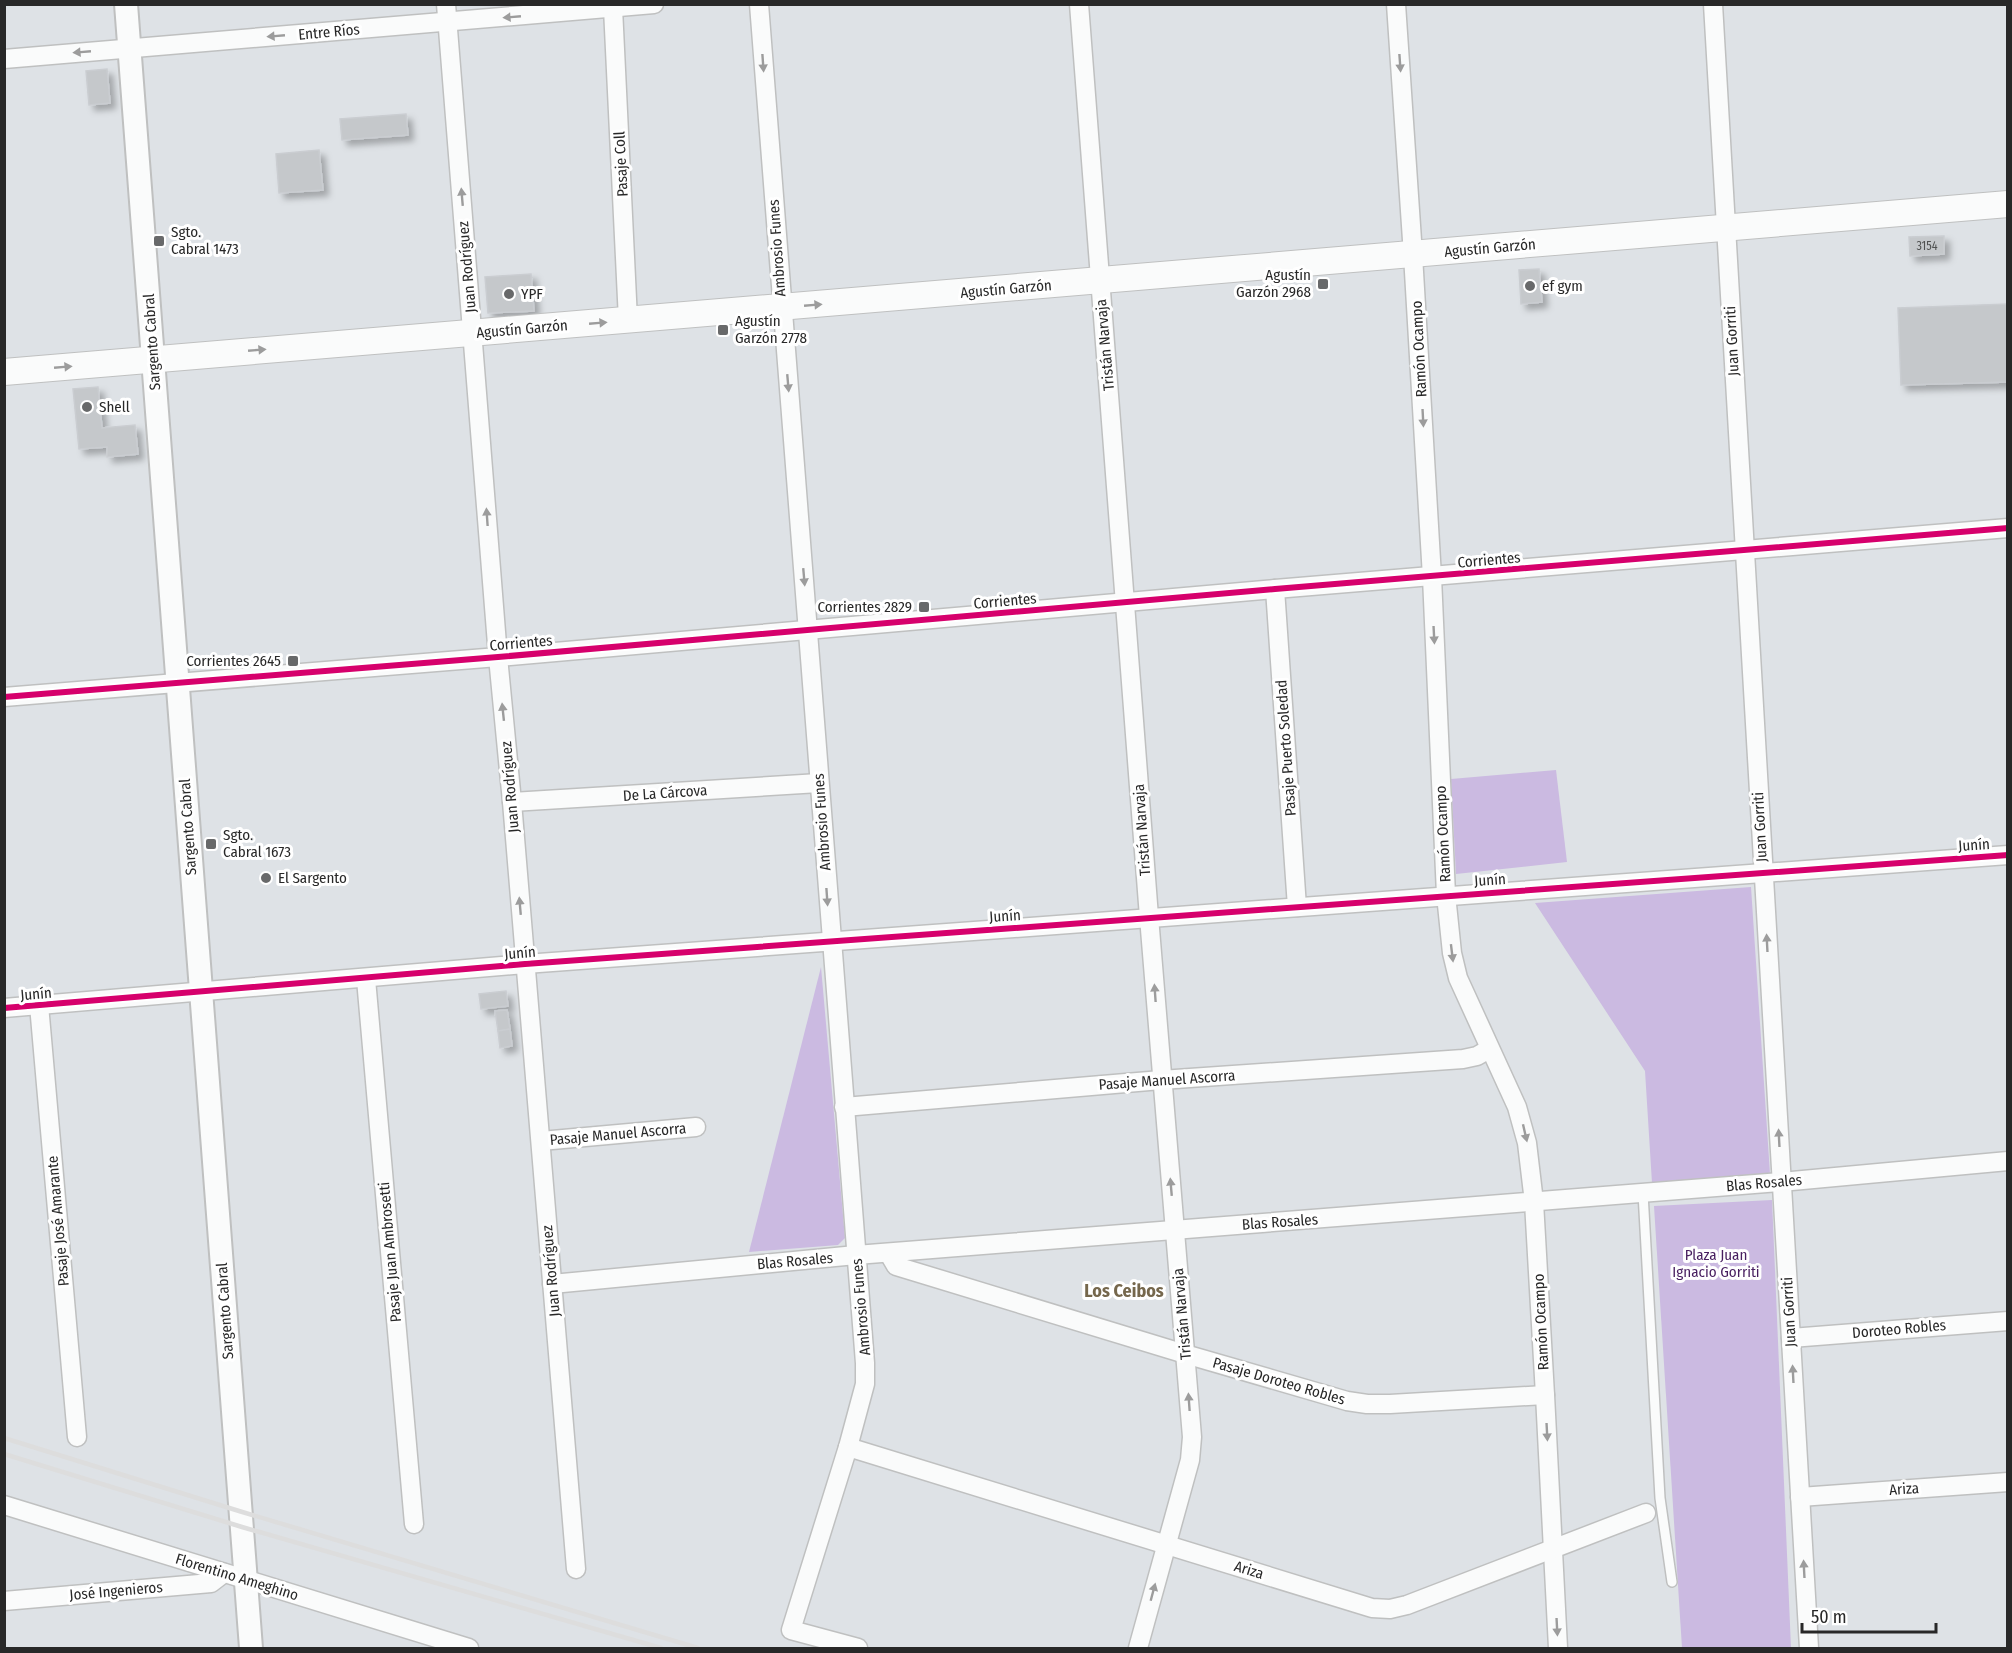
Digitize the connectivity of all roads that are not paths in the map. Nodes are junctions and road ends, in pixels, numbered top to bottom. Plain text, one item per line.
1 (126, 4) edge
2 (654, 4) edge
3 (759, 4) edge
4 (1079, 4) edge
5 (1396, 4) edge
6 (1713, 4) edge
7 (613, 8) junction
8 (447, 13) edge
9 (130, 48) junction
10 (4, 59) edge
11 (2007, 204) edge
12 (1725, 229) junction
13 (1413, 255) junction
14 (1100, 281) junction
15 (781, 307) junction
16 (628, 320) junction
17 (472, 333) junction
18 (153, 359) junction
19 (4, 372) edge
20 (2007, 528) edge
21 (1744, 550) junction
22 (1432, 577) junction
23 (1275, 589) junction
24 (1126, 603) junction
25 (809, 630) junction
26 (498, 657) junction
27 (177, 682) junction
28 (4, 697) edge
29 (819, 783) junction
30 (512, 802) junction
31 (2007, 855) edge
32 (1763, 872) junction
33 (1446, 895) junction
34 (1297, 906) junction
35 (1149, 917) junction
36 (831, 941) junction
37 (525, 964) junction
38 (366, 979) junction
39 (201, 992) junction
40 (39, 1005) junction
41 (4, 1008) edge
42 (1489, 1049) junction
43 (1161, 1080) junction
44 (844, 1107) junction
45 (696, 1127) dead end
46 (541, 1141) junction
47 (2007, 1161) edge
48 (1781, 1182) junction
49 (1643, 1193) junction
50 (1534, 1202) junction
51 (1175, 1230) junction
52 (889, 1254) junction
53 (856, 1255) junction
54 (552, 1284) junction
55 (2007, 1321) edge
56 (1791, 1338) junction
57 (1185, 1354) junction
58 (1545, 1395) junction
59 (77, 1437) dead end
60 (848, 1447) junction
61 (2007, 1482) edge
62 (1800, 1497) junction
63 (4, 1505) edge
64 (1646, 1513) dead end
65 (414, 1524) dead end
66 (1165, 1544) junction
67 (1553, 1550) junction
68 (576, 1569) dead end
69 (235, 1577) junction
70 (1672, 1582) dead end
71 (4, 1601) edge
72 (251, 1648) edge
73 (469, 1648) edge
74 (858, 1648) edge
75 (1138, 1648) edge
76 (1558, 1648) edge
77 (1809, 1648) edge

1 - 9 street, Sargento Cabral
2 - 7 street, Entre Ríos
3 -> 15 street, Ambrosio Funes
4 - 14 street, Tristán Narvaja
5 -> 13 street, Ramón Ocampo
6 - 12 street, Juan Gorriti
7 -> 8 street, Entre Ríos
7 - 16 street, Pasaje Coll
8 -> 9 street, Entre Ríos
17 -> 8 street, Juan Rodríguez
9 -> 10 street, Entre Ríos
9 - 18 street, Sargento Cabral
11 - 12 main road, Agustín Garzón
12 - 13 main road, Agustín Garzón
12 - 21 street, Juan Gorriti
13 - 14 main road, Agustín Garzón
13 -> 22 street, Ramón Ocampo
15 -> 14 main road, Agustín Garzón
14 - 24 street, Tristán Narvaja
15 - 16 main road, Agustín Garzón
15 -> 25 street, Ambrosio Funes
17 -> 16 main road, Agustín Garzón
18 -> 17 main road, Agustín Garzón
26 -> 17 street, Juan Rodríguez
19 -> 18 main road, Agustín Garzón
18 - 27 street, Sargento Cabral
20 - 21 street, Corrientes
21 - 22 street, Corrientes
21 - 32 street, Juan Gorriti
22 - 23 street, Corrientes
22 -> 33 street, Ramón Ocampo
23 - 24 street, Corrientes
23 - 34 street, Pasaje Puerto Soledad
24 - 25 street, Corrientes
24 - 35 street, Tristán Narvaja
25 - 26 street, Corrientes
25 - 29 street, Ambrosio Funes
26 - 27 street, Corrientes
30 -> 26 street, Juan Rodríguez
27 - 28 street, Corrientes
27 - 39 street, Sargento Cabral
29 - 30 street, De La Cárcova
29 -> 36 street, Ambrosio Funes
37 -> 30 street, Juan Rodríguez
31 - 32 street, Junín
32 - 33 street, Junín
48 -> 32 street, Juan Gorriti
33 - 34 street, Junín
33 -> 42 street, Ramón Ocampo
34 - 35 street, Junín
35 - 36 street, Junín
43 -> 35 street, Tristán Narvaja
36 - 37 street, Junín
36 - 44 street, Ambrosio Funes
37 - 38 street, Junín
37 - 46 street, Juan Rodríguez
38 - 39 street, Junín
38 - 65 street, Pasaje Juan Ambrosetti
39 - 40 street, Junín
39 - 69 street, Sargento Cabral
40 - 41 street, Junín
40 - 59 street, Pasaje José Amarante
42 - 43 street, Pasaje Manuel Ascorra
42 -> 50 street, Ramón Ocampo
43 - 44 street, Pasaje Manuel Ascorra
51 -> 43 street, Tristán Narvaja
44 - 53 street, Ambrosio Funes
45 - 46 street, Pasaje Manuel Ascorra
46 - 54 street, Juan Rodríguez
47 - 48 street, Blas Rosales
48 - 49 street, Blas Rosales
48 - 56 street, Juan Gorriti
49 - 50 street, Blas Rosales
49 - 70 lane
50 - 51 street, Blas Rosales
50 - 58 street, Ramón Ocampo
51 - 52 street, Blas Rosales
51 - 57 street, Tristán Narvaja
52 - 53 street, Blas Rosales
52 - 57 street, Pasaje Doroteo Robles
53 - 54 street, Blas Rosales
53 - 60 street, Ambrosio Funes
54 - 68 street, Juan Rodríguez
55 - 56 street, Doroteo Robles
62 -> 56 street, Juan Gorriti
57 - 58 street, Pasaje Doroteo Robles
66 -> 57 street, Tristán Narvaja
58 -> 67 street, Ramón Ocampo
60 - 66 street, Ariza
60 - 74 street, Ambrosio Funes
61 - 62 street, Ariza
77 -> 62 street, Juan Gorriti
63 - 69 street, Florentino Ameghino
64 - 67 street, Ariza
66 - 67 street, Ariza
75 -> 66 street, Tristán Narvaja
67 -> 76 street, Ramón Ocampo
69 - 71 street, José Ingenieros
69 - 72 street, Sargento Cabral
69 - 73 street, Florentino Ameghino

